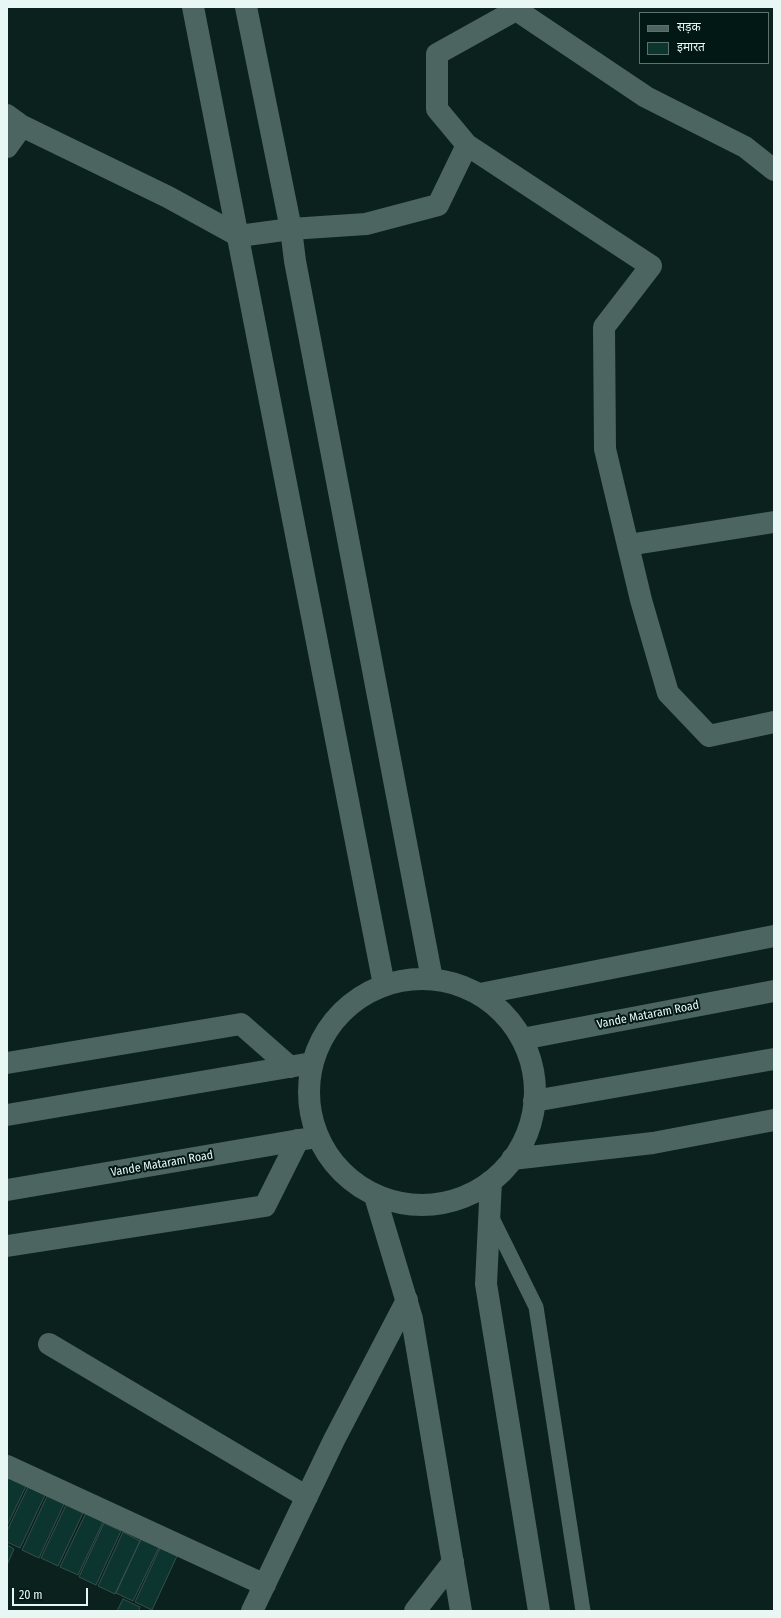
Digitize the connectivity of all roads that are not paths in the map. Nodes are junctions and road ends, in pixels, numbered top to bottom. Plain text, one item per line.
1 (193, 7) edge
2 (246, 7) edge
3 (514, 9) edge
4 (14, 120) edge
5 (467, 145) junction
6 (7, 147) edge
7 (774, 170) edge
8 (291, 229) junction
9 (239, 236) junction
10 (774, 522) edge
11 (628, 545) junction
12 (774, 722) edge
13 (774, 936) edge
14 (432, 978) junction
15 (384, 985) junction
16 (774, 991) edge
17 (480, 994) junction
18 (522, 1039) junction
19 (774, 1059) edge
20 (312, 1062) junction
21 (7, 1063) edge
22 (290, 1067) junction
23 (534, 1101) junction
24 (7, 1115) edge
25 (774, 1120) edge
26 (308, 1139) junction
27 (512, 1159) junction
28 (490, 1181) junction
29 (7, 1190) edge
30 (375, 1196) junction
31 (489, 1212) junction
32 (7, 1246) edge
33 (407, 1300) junction
34 (49, 1344) dead end
35 (7, 1466) edge
36 (307, 1497) junction
37 (453, 1562) junction
38 (265, 1585) junction
39 (252, 1611) edge
40 (415, 1611) edge
41 (461, 1611) edge
42 (539, 1611) edge
43 (583, 1611) edge

1 - 9 street
2 - 8 street
3 - 5 street
3 - 7 street
4 - 6 street
4 - 9 street
5 - 8 street
5 - 11 street
8 - 9 street
8 - 14 street
9 - 15 street
10 - 11 street
11 - 12 street
13 - 17 street
14 - 15 street
14 - 17 street
15 - 20 street
16 - 18 street, Vande Mataram Road
17 - 18 street
18 - 23 street
19 - 23 street
20 - 22 street
20 - 26 street
21 - 22 street
22 - 24 street
23 - 27 street
25 - 27 street
26 - 29 street, Vande Mataram Road
26 - 30 street
26 - 32 street
27 - 28 street
28 - 30 street
28 - 31 street
30 - 33 street
31 - 42 street
31 - 43 lane
33 - 36 street
33 - 37 street
34 - 36 street
35 - 38 street
36 - 38 street
37 - 40 street
37 - 41 street
38 - 39 street

